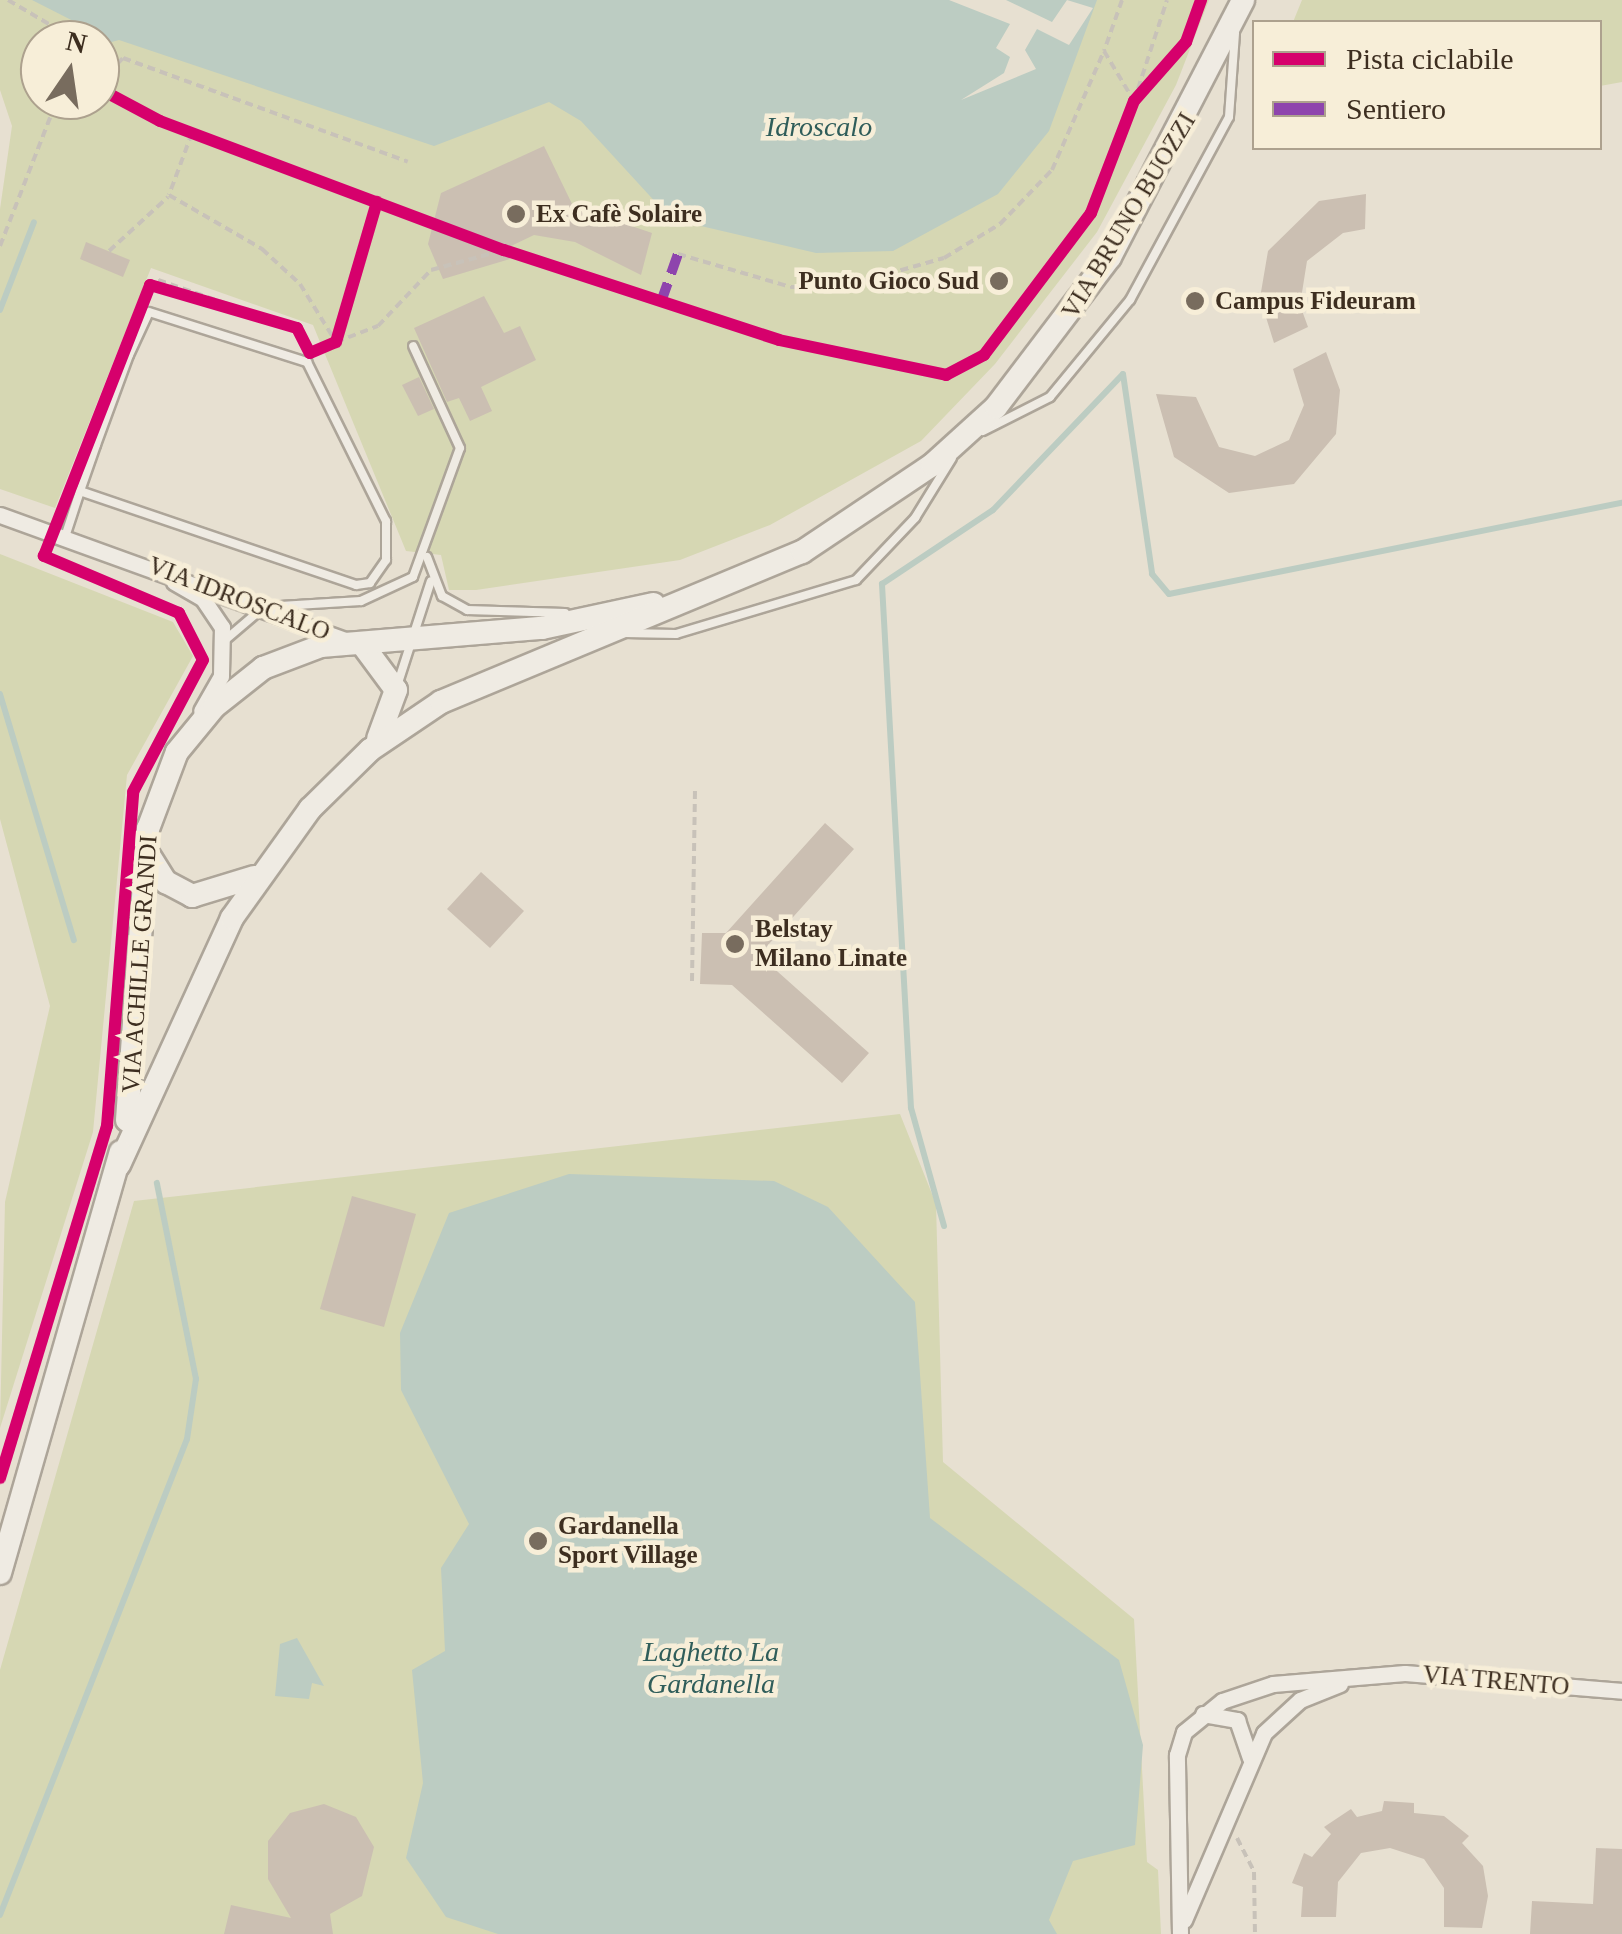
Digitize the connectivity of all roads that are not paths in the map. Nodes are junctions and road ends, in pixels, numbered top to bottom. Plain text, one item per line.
1 (1243, 0) edge
2 (1234, 22) junction
3 (413, 346) dead end
4 (962, 439) junction
5 (80, 491) junction
6 (0, 516) edge
7 (65, 537) junction
8 (428, 553) junction
9 (122, 555) junction
10 (431, 581) junction
11 (264, 607) junction
12 (618, 623) junction
13 (419, 638) junction
14 (224, 641) junction
15 (358, 644) junction
16 (396, 690) junction
17 (370, 750) junction
18 (178, 752) junction
19 (146, 849) junction
20 (258, 874) junction
21 (119, 1164) junction
22 (0, 1573) edge
23 (1369, 1676) junction
24 (1622, 1691) edge
25 (1200, 1715) junction
26 (1250, 1762) junction
27 (1180, 1934) edge

1 - 2 main road, VIA BRUNO BUOZZI
2 - 4 main road, VIA BRUNO BUOZZI
2 - 4 lane, VIA BRUNO BUOZZI
3 - 8 lane
4 - 12 main road, VIA BRUNO BUOZZI
4 - 12 lane, VIA BRUNO BUOZZI
5 - 5 lane
5 - 7 lane
6 - 7 street, VIA IDROSCALO
7 - 9 street, VIA IDROSCALO
8 - 10 lane
8 - 11 lane
9 - 11 street, VIA IDROSCALO
9 - 14 street, VIA IDROSCALO
10 - 12 lane
10 - 13 lane
11 - 14 lane
11 - 15 street, VIA IDROSCALO
12 - 13 main road, VIA BRUNO BUOZZI
12 - 17 main road, VIA BRUNO BUOZZI
13 - 15 main road, VIA BRUNO BUOZZI
13 - 16 lane
14 - 18 street, VIA IDROSCALO
15 - 16 main road
15 - 18 main road, VIA ACHILLE GRANDI
16 - 17 main road
17 - 20 main road, VIA ACHILLE GRANDI
18 - 19 main road, VIA ACHILLE GRANDI
19 - 20 main road
19 - 21 main road, VIA ACHILLE GRANDI
20 - 21 main road, VIA ACHILLE GRANDI
21 - 22 main road, VIA ACHILLE GRANDI
23 - 24 street, VIA TRENTO
23 - 25 street, VIA TRENTO
23 - 26 street, VIA TRENTO
25 - 26 street
25 - 27 street, VIA TRENTO
26 - 27 street, VIA TRENTO

